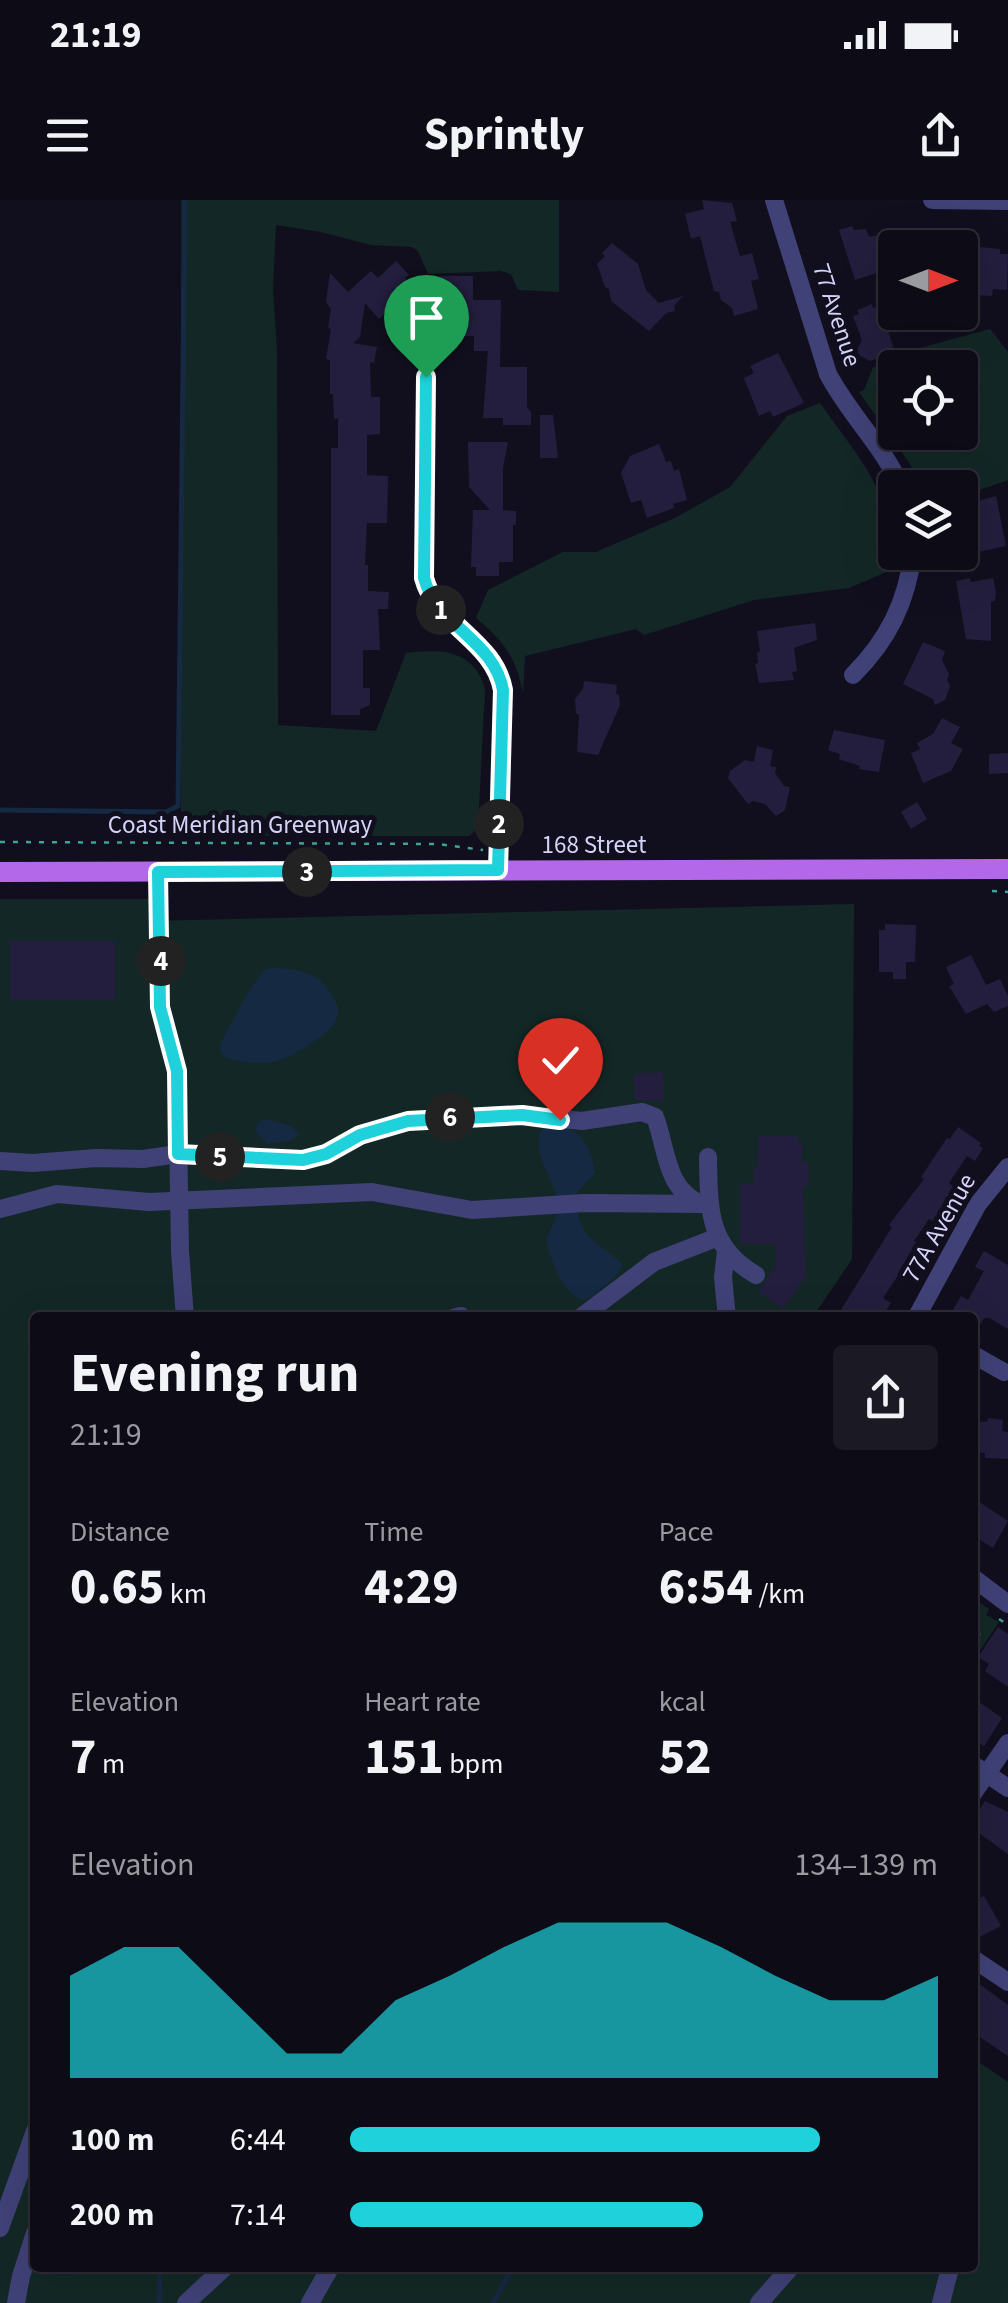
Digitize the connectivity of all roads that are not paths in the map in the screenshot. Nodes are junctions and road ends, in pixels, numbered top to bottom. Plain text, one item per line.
1 (774, 200) edge
2 (932, 200) edge
3 (1008, 202) edge
4 (426, 377) dead end
5 (894, 470) edge
6 (909, 570) edge
7 (854, 675) dead end
8 (498, 870) junction
9 (1008, 870) edge
10 (0, 872) edge
11 (158, 872) junction
12 (178, 1154) junction
13 (708, 1157) dead end
14 (0, 1161) edge
15 (1008, 1166) edge
16 (178, 1199) junction
17 (705, 1204) junction
18 (0, 1209) edge
19 (722, 1244) junction
20 (756, 1275) dead end
21 (185, 1312) edge
22 (588, 1312) edge
23 (726, 1312) edge
24 (919, 1312) edge
25 (978, 1357) edge
26 (1004, 1372) dead end
27 (978, 1582) edge
28 (1008, 1604) edge
29 (1008, 1743) edge
30 (978, 1768) edge
31 (989, 1776) junction
32 (1008, 1788) edge
33 (978, 1789) edge
34 (978, 1962) edge
35 (1008, 1982) edge
36 (30, 2145) edge
37 (0, 2228) edge
38 (30, 2248) edge
39 (220, 2272) edge
40 (328, 2272) edge
41 (786, 2272) edge
42 (949, 2272) edge
43 (16, 2303) edge
44 (186, 2303) edge
45 (310, 2303) edge
46 (759, 2303) edge
47 (941, 2303) edge

1 - 5 street, 77 Avenue
2 - 3 street
4 - 8 street
6 - 7 street
8 - 9 main road, 168 Street
8 - 11 main road, 168 Street
10 - 11 main road, 168 Street
11 - 12 street
12 - 14 street
12 - 16 street
12 - 17 street
13 - 17 street
15 - 24 street, 77A Avenue
16 - 17 street
16 - 18 street
16 - 21 street
17 - 19 street
19 - 20 street
19 - 22 street
19 - 23 street
25 - 26 street
27 - 28 street
29 - 31 street
30 - 31 street
31 - 32 street
31 - 33 street
34 - 35 street
36 - 37 street
38 - 43 street
39 - 44 street
40 - 45 street
41 - 46 street
42 - 47 street

